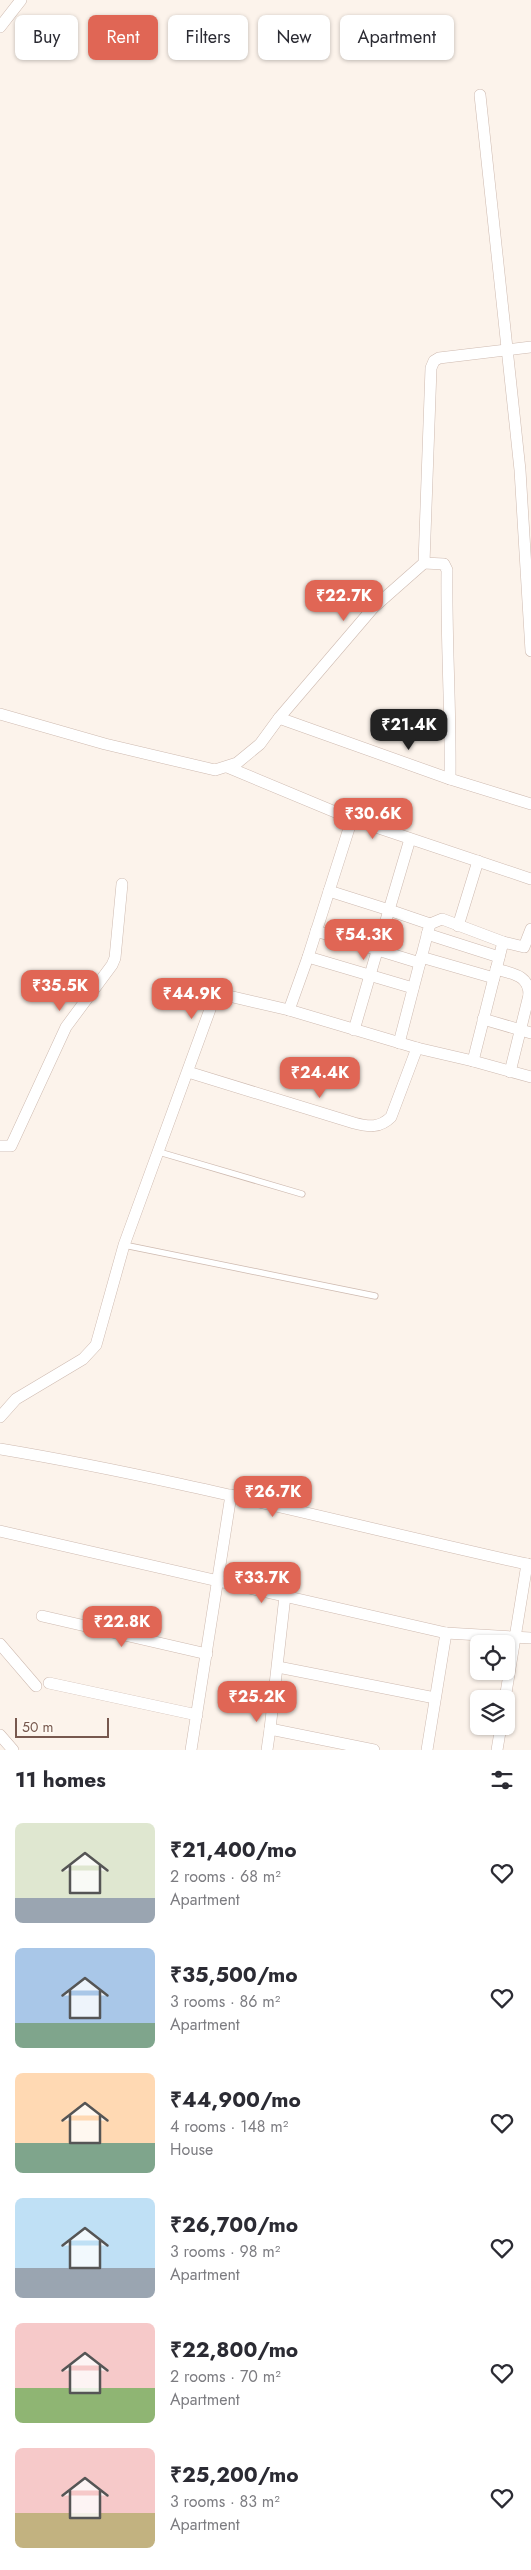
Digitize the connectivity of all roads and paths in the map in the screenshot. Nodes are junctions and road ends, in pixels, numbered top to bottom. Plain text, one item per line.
1 (21, 0) edge
2 (0, 27) edge
3 (480, 95) dead end
4 (531, 347) edge
5 (507, 351) junction
6 (424, 563) junction
7 (531, 652) edge
8 (0, 714) edge
9 (279, 718) junction
10 (228, 767) junction
11 (450, 779) junction
12 (531, 804) edge
13 (352, 819) junction
14 (410, 839) junction
15 (478, 861) junction
16 (531, 879) edge
17 (122, 884) dead end
18 (329, 891) junction
19 (389, 910) junction
20 (458, 926) junction
21 (428, 929) junction
22 (531, 929) edge
23 (316, 931) junction
24 (503, 942) junction
25 (378, 951) junction
26 (499, 957) junction
27 (308, 958) junction
28 (420, 960) junction
29 (495, 974) junction
30 (370, 977) junction
31 (413, 988) junction
32 (530, 996) edge
33 (289, 1010) junction
34 (483, 1019) junction
35 (354, 1030) junction
36 (526, 1031) edge
37 (399, 1043) junction
38 (417, 1048) junction
39 (473, 1061) junction
40 (188, 1072) junction
41 (510, 1072) junction
42 (531, 1077) edge
43 (0, 1146) edge
44 (159, 1152) junction
45 (302, 1194) dead end
46 (124, 1245) junction
47 (375, 1296) dead end
48 (0, 1417) edge
49 (0, 1449) edge
50 (231, 1495) junction
51 (0, 1530) edge
52 (529, 1564) edge
53 (218, 1581) junction
54 (285, 1596) junction
55 (42, 1616) dead end
56 (446, 1633) junction
57 (492, 1635) edge
58 (515, 1636) joint
59 (531, 1638) edge
60 (0, 1644) edge
61 (207, 1654) junction
62 (278, 1667) junction
63 (49, 1683) dead end
64 (36, 1686) dead end
65 (435, 1698) junction
66 (197, 1715) junction
67 (270, 1729) junction
68 (0, 1735) edge
69 (500, 1735) edge
70 (13, 1750) edge
71 (191, 1750) edge
72 (267, 1750) edge
73 (374, 1750) edge
74 (427, 1750) edge
75 (497, 1750) edge

1 - 2 street
3 - 5 street
4 - 5 street
5 - 6 street
5 - 7 street
6 - 9 street
6 - 11 street
8 - 10 street
9 - 10 street
9 - 11 street
10 - 13 street
11 - 12 street
13 - 14 street
13 - 18 street
14 - 15 street
14 - 19 street
15 - 16 street
15 - 20 street
17 - 43 street
18 - 19 street
18 - 23 street
19 - 21 street
19 - 25 street
20 - 21 street
20 - 24 street
21 - 26 street
21 - 28 street
22 - 24 street
23 - 25 street
23 - 27 street
24 - 26 street
25 - 28 street
25 - 30 street
26 - 29 street
27 - 30 street
27 - 33 street
28 - 29 street
28 - 31 street
29 - 32 street
29 - 34 street
30 - 31 street
30 - 35 street
31 - 37 street
32 - 36 street
33 - 35 street
33 - 40 street
34 - 36 street
34 - 39 street
35 - 37 street
36 - 41 street
37 - 38 street
38 - 39 street
38 - 40 street
39 - 41 street
40 - 44 street
41 - 42 street
44 - 45 lane
44 - 46 street
46 - 47 lane
46 - 48 street
49 - 50 street
50 - 52 street
50 - 53 street
51 - 53 street
52 - 58 street
53 - 54 street
53 - 61 street
54 - 56 street
54 - 62 street
55 - 61 street
56 - 57 street
56 - 65 street
58 - 59 street
60 - 64 street
61 - 66 street
62 - 65 street
62 - 67 street
63 - 66 street
65 - 74 street
66 - 71 street
67 - 72 street
67 - 73 street
68 - 70 street
69 - 75 street

